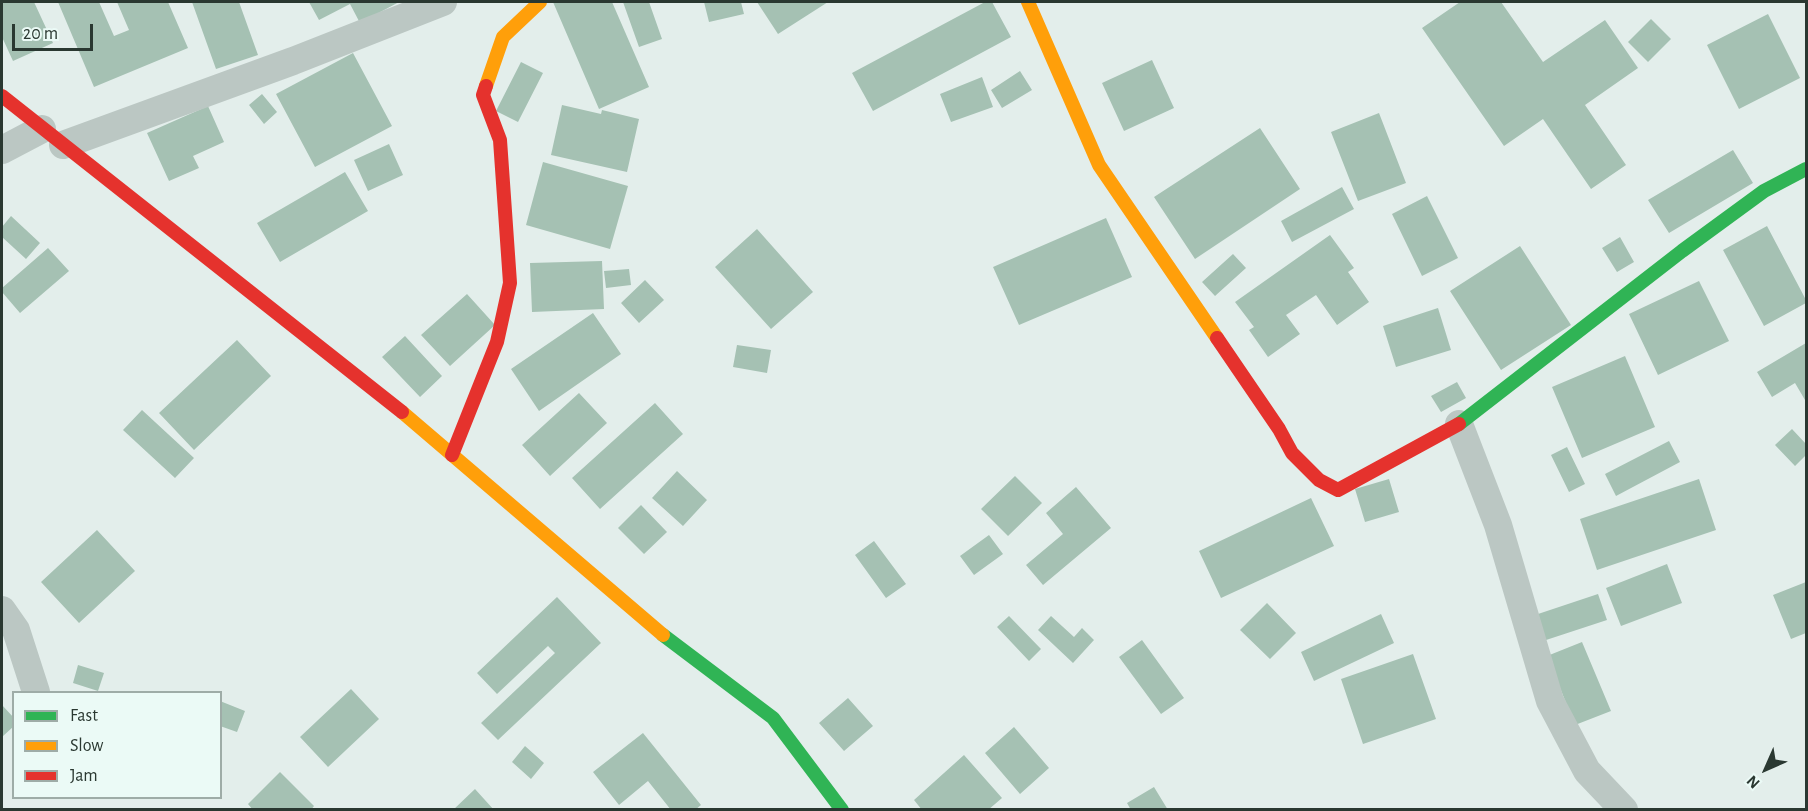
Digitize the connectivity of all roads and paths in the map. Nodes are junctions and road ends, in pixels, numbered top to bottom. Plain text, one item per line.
1 (443, 2) edge
2 (540, 2) edge
3 (1028, 2) edge
4 (2, 96) edge
5 (52, 137) junction
6 (2, 150) edge
7 (1806, 169) edge
8 (1460, 424) junction
9 (452, 455) junction
10 (2, 610) edge
11 (35, 691) edge
12 (842, 810) edge
13 (1624, 810) edge

1 - 5 street
2 - 9 street
3 - 8 street
4 - 5 street
5 - 6 street
5 - 9 street
7 - 8 street
8 - 13 street
9 - 12 street
10 - 11 street

